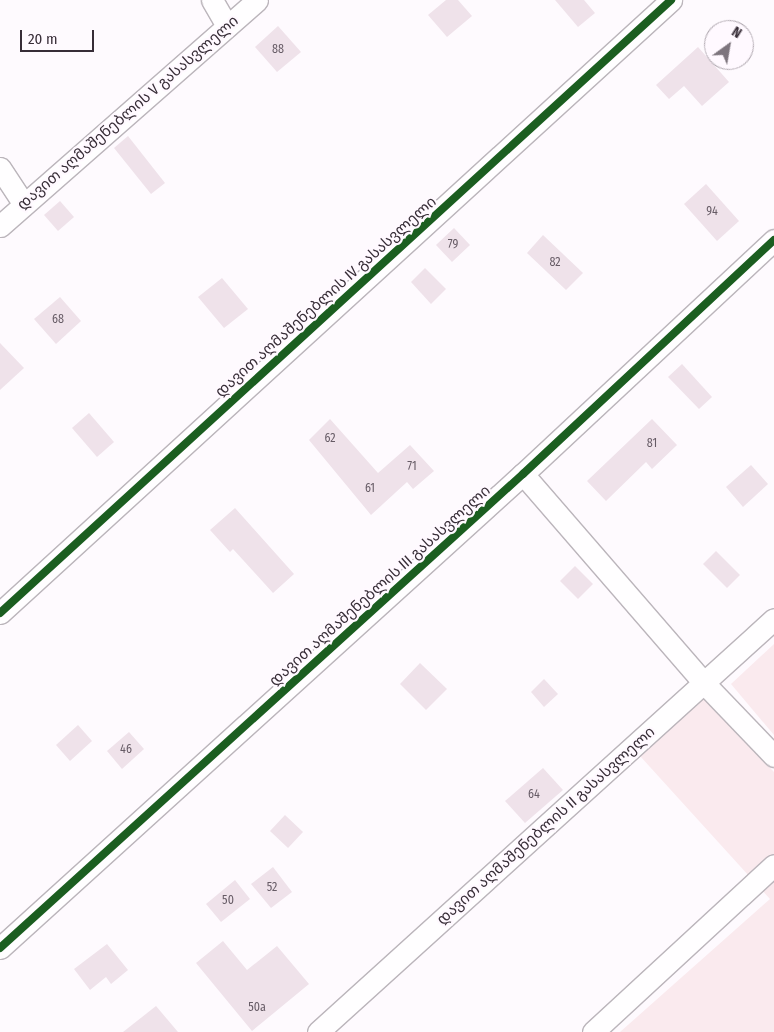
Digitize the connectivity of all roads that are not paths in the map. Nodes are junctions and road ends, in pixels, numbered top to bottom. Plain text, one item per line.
1 (212, 0) edge
2 (257, 0) edge
3 (671, 0) edge
4 (227, 26) junction
5 (0, 168) edge
6 (23, 203) junction
7 (0, 226) edge
8 (774, 240) edge
9 (523, 474) junction
10 (0, 613) edge
11 (774, 619) edge
12 (704, 683) junction
13 (774, 756) edge
14 (774, 865) edge
15 (0, 948) edge
16 (318, 1032) edge
17 (593, 1032) edge

1 - 4 street
2 - 4 street, დავით აღმაშენებლის V გასასვლელი
3 - 10 street, დავით აღმაშენებლის IV გასასვლელი
4 - 6 street, დავით აღმაშენებლის V გასასვლელი
5 - 6 street
6 - 7 street, დავით აღმაშენებლის V გასასვლელი
8 - 9 street, დავით აღმაშენებლის III გასასვლელი
9 - 12 street
9 - 15 street, დავით აღმაშენებლის III გასასვლელი
11 - 12 street, დავით აღმაშენებლის II გასასვლელი
12 - 13 street
12 - 16 street, დავით აღმაშენებლის II გასასვლელი
14 - 17 street

